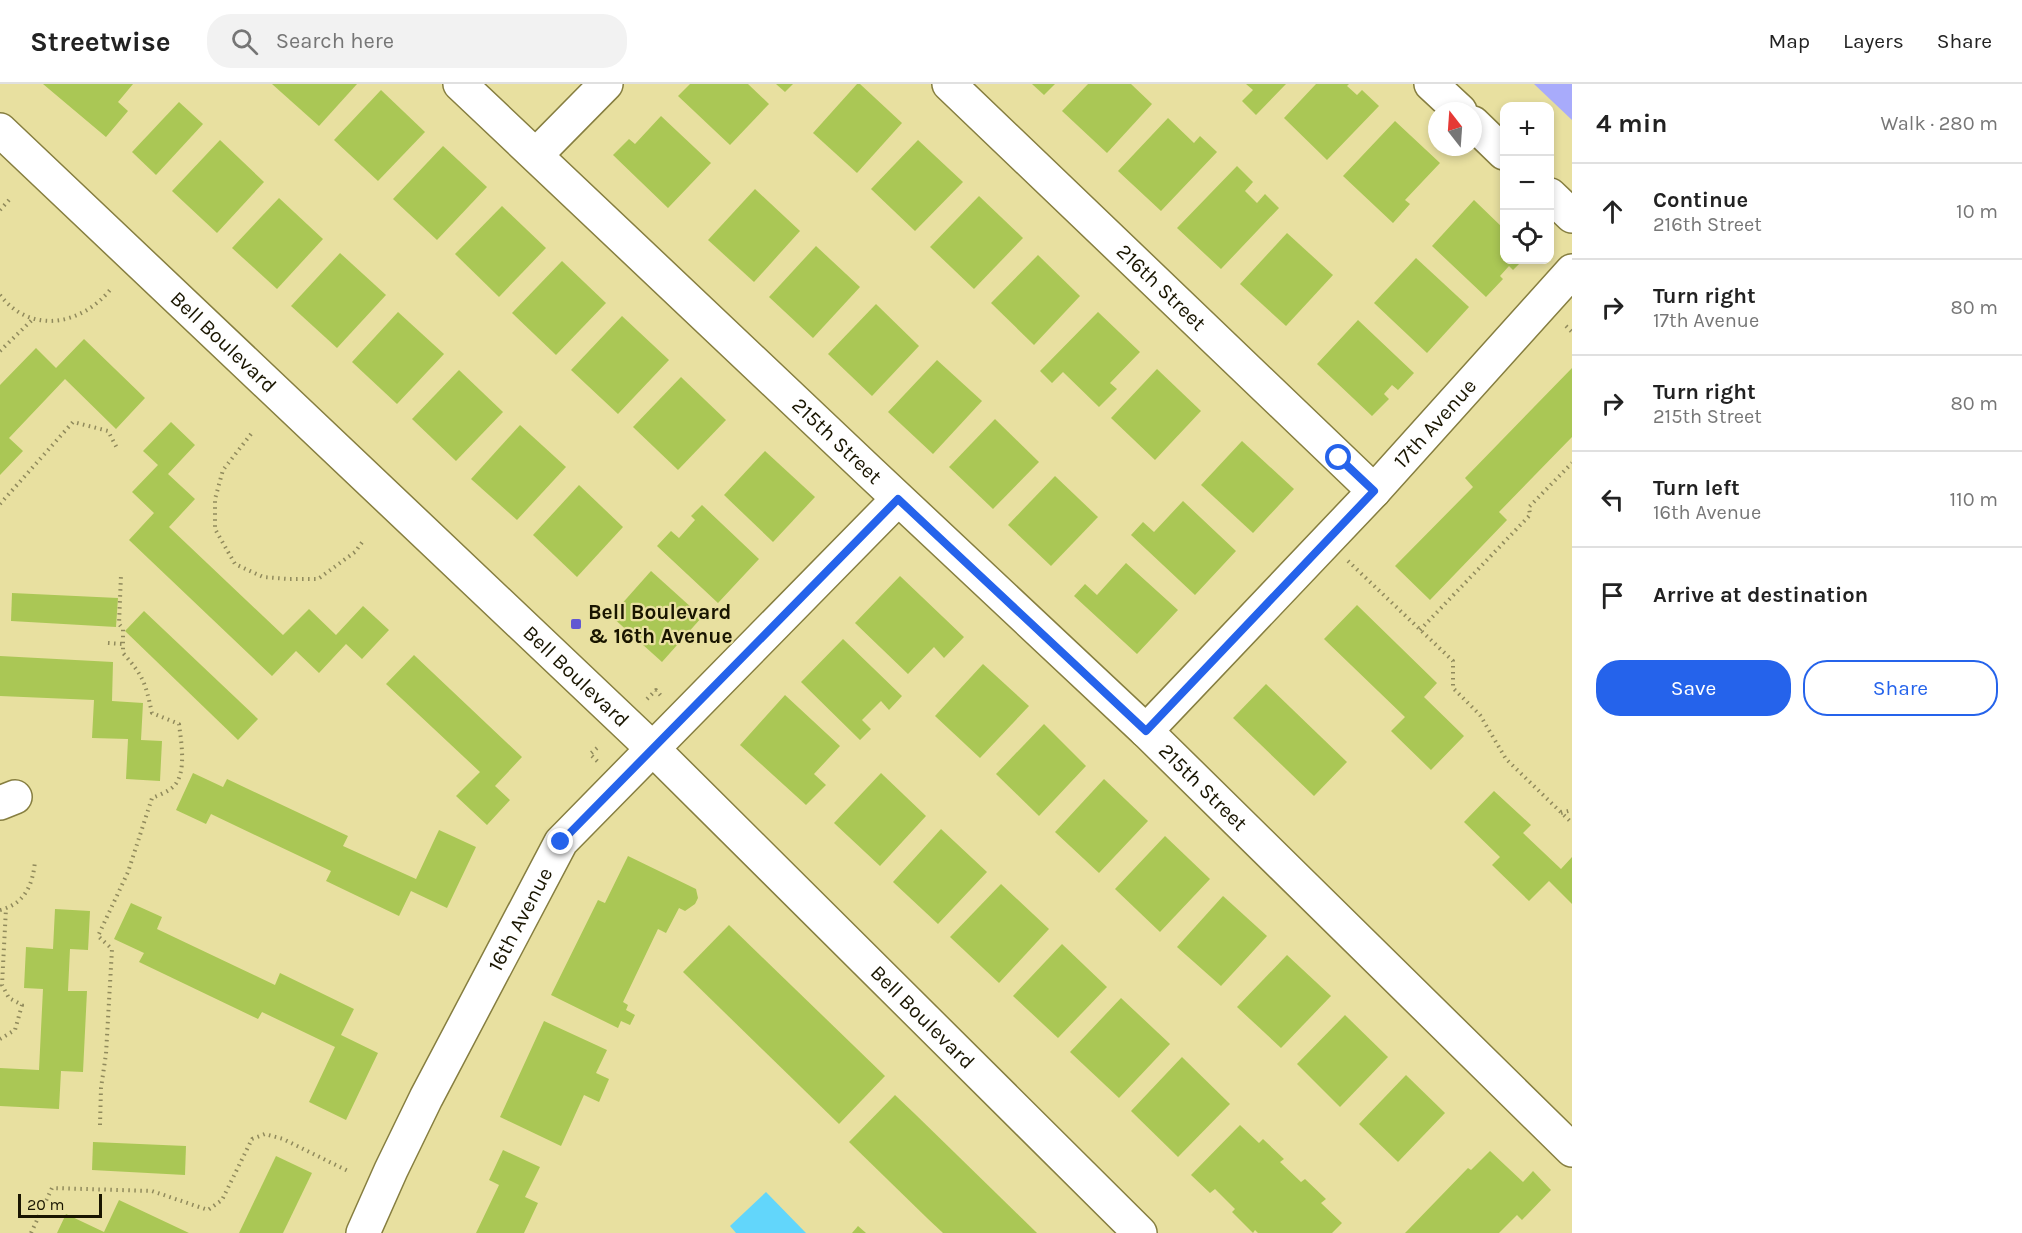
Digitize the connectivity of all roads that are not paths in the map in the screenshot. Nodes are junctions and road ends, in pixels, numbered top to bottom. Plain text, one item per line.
1 (460, 84) edge
2 (606, 84) edge
3 (949, 84) edge
4 (1431, 84) edge
5 (1450, 102) edge
6 (0, 130) edge
7 (1482, 132) edge
8 (1500, 149) edge
9 (536, 155) junction
10 (1554, 199) edge
11 (1572, 216) edge
12 (1572, 271) edge
13 (1374, 491) junction
14 (898, 499) junction
15 (1146, 731) junction
16 (653, 749) junction
17 (1572, 1150) edge
18 (363, 1233) edge
19 (1140, 1233) edge

1 - 9 street, 215th Street
2 - 9 street
3 - 13 street, 216th Street
4 - 5 street
6 - 16 street, Bell Boulevard
7 - 8 street
9 - 14 street, 215th Street
10 - 11 street
12 - 13 street, 17th Avenue
13 - 15 street, 17th Avenue
14 - 15 street, 215th Street
14 - 16 street, 16th Avenue
15 - 17 street, 215th Street
16 - 18 street, 16th Avenue
16 - 19 street, Bell Boulevard

